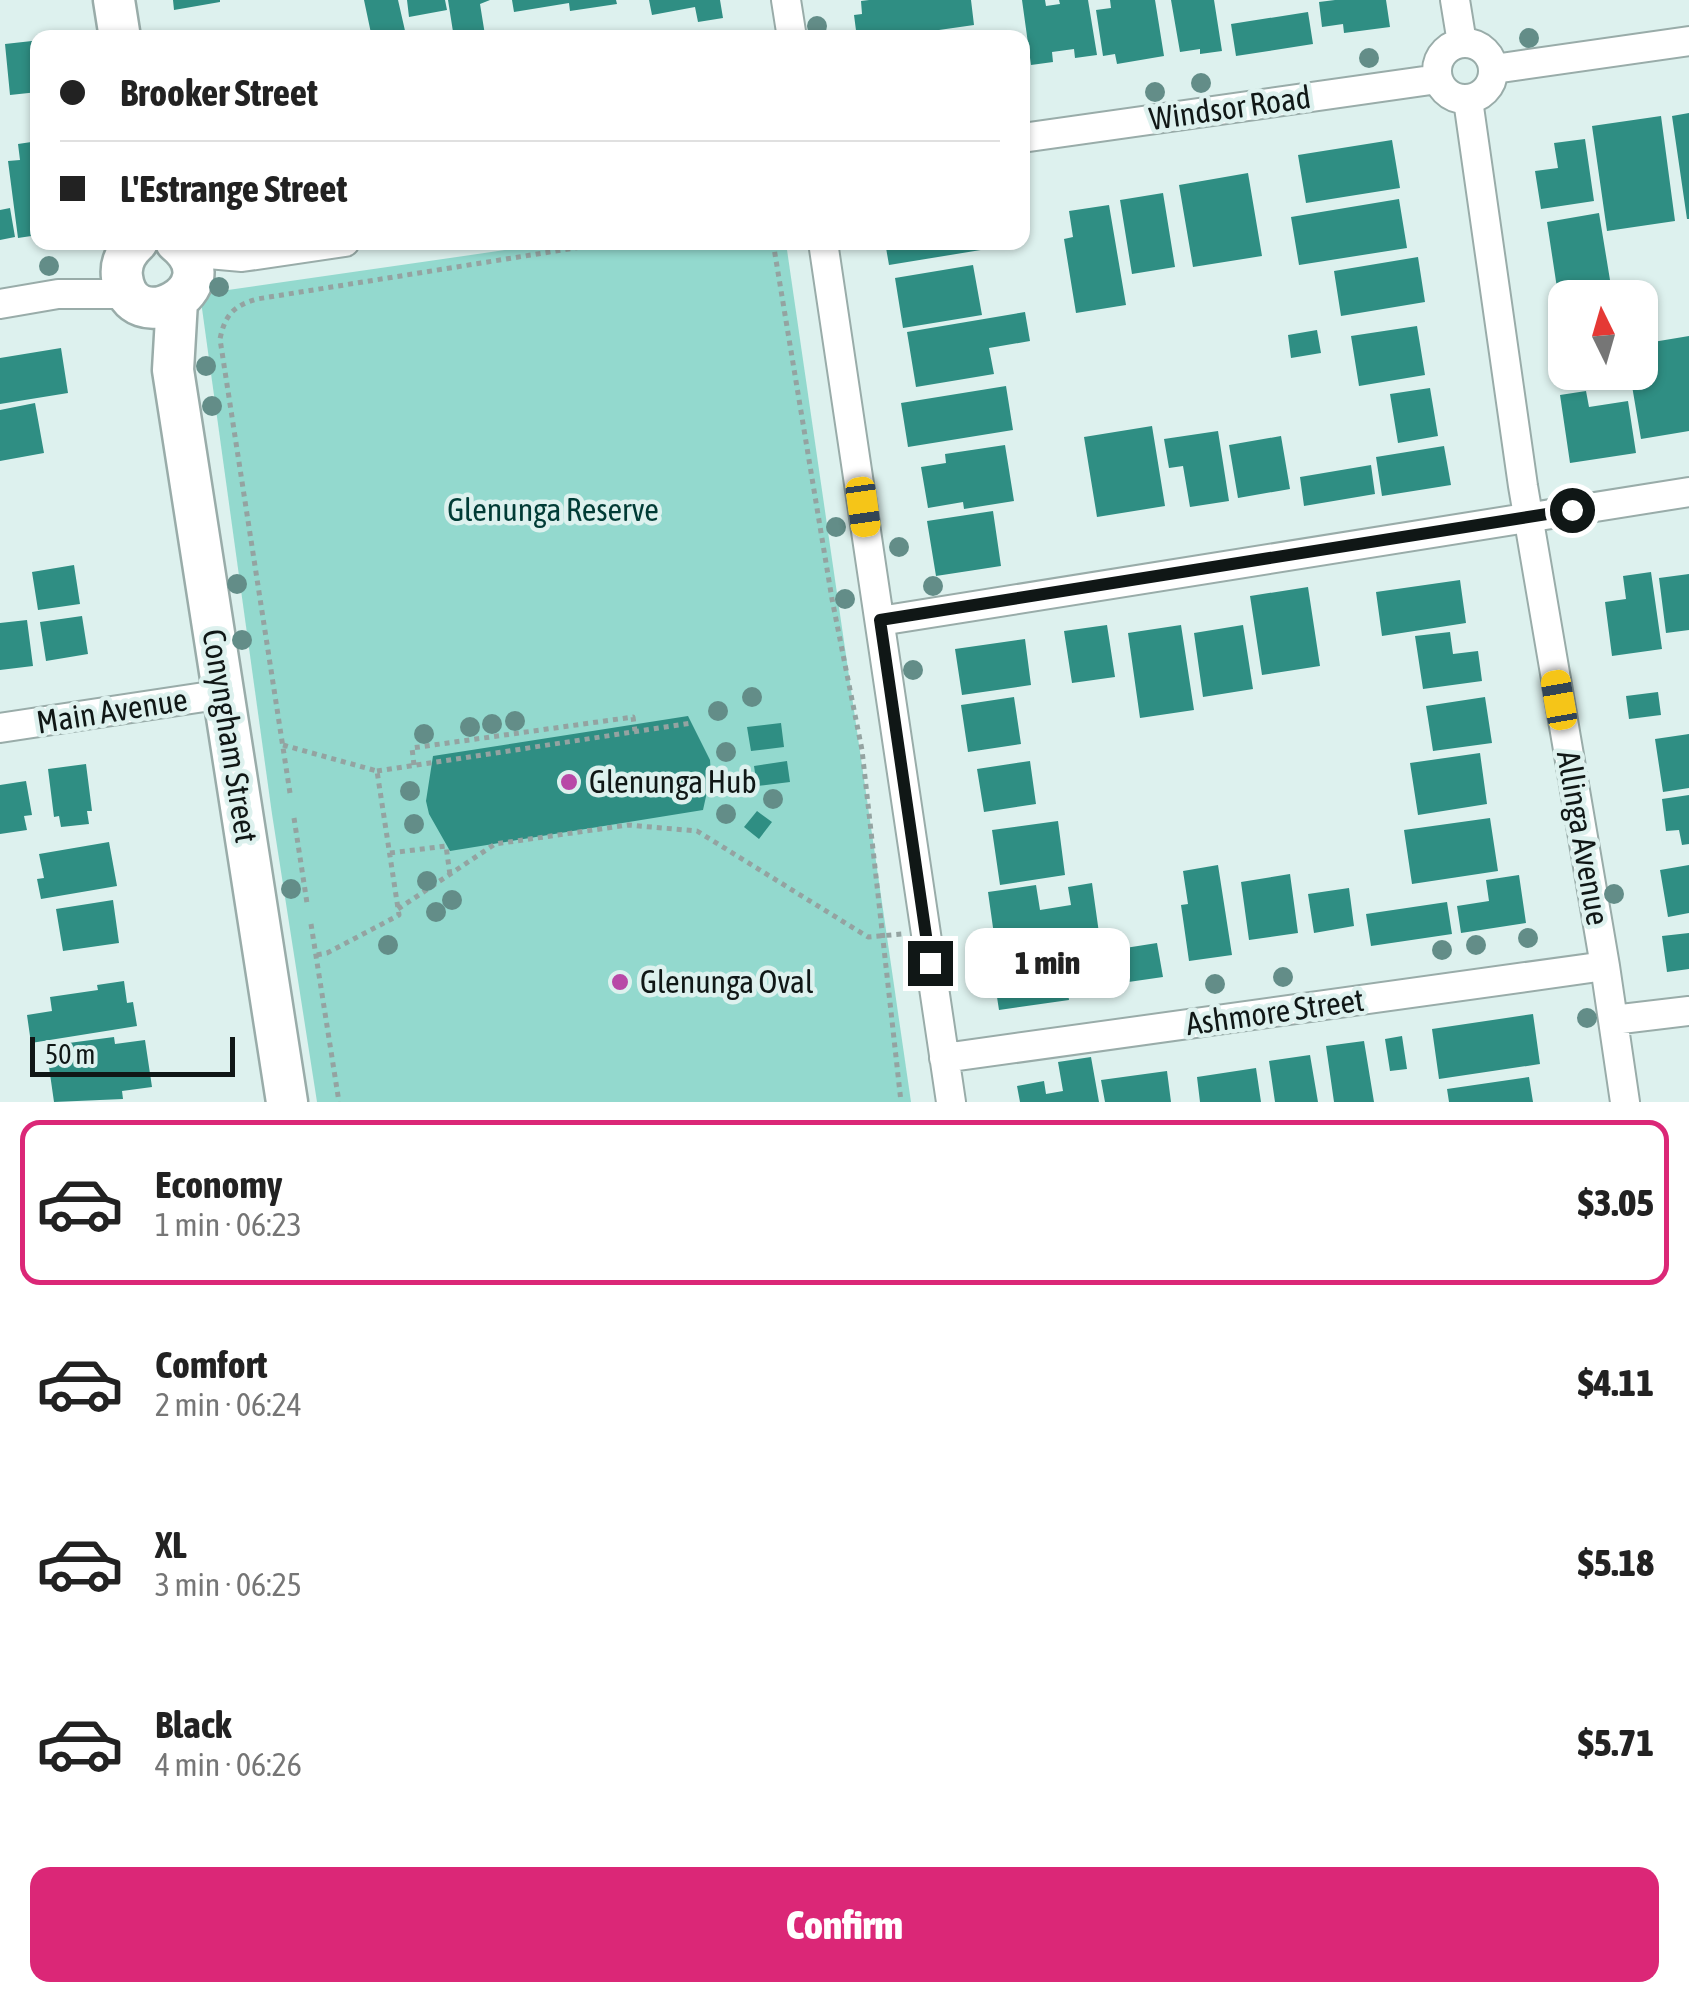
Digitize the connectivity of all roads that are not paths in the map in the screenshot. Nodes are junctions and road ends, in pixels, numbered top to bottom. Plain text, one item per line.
1 (114, 0) edge
2 (786, 0) edge
3 (1455, 0) edge
4 (119, 30) edge
5 (791, 30) edge
6 (1689, 41) edge
7 (1462, 44) junction
8 (1494, 69) junction
9 (1438, 79) junction
10 (1468, 100) junction
11 (1030, 137) edge
12 (290, 250) edge
13 (824, 250) edge
14 (154, 267) edge
15 (0, 304) edge
16 (1689, 492) edge
17 (1528, 518) junction
18 (880, 620) junction
19 (224, 694) junction
20 (0, 728) edge
21 (1605, 966) junction
22 (1689, 1011) edge
23 (1613, 1020) junction
24 (944, 1058) junction
25 (287, 1102) edge
26 (951, 1102) edge
27 (1624, 1102) edge

1 - 4 street
2 - 5 street
3 - 7 street
6 - 8 street
7 - 8 street
7 - 9 street
8 - 10 street
9 - 10 street
9 - 11 street, Windsor Road
10 - 17 street, Allinga Avenue
12 - 14 street
13 - 18 street
14 - 15 street
14 - 19 street, Conyngham Street
16 - 17 street
17 - 18 street
17 - 21 street, Allinga Avenue
18 - 24 street
19 - 20 street, Main Avenue
19 - 25 street, Conyngham Street
21 - 23 street, Allinga Avenue
21 - 24 street, Ashmore Street
22 - 23 street
23 - 27 street, Allinga Avenue
24 - 26 street

